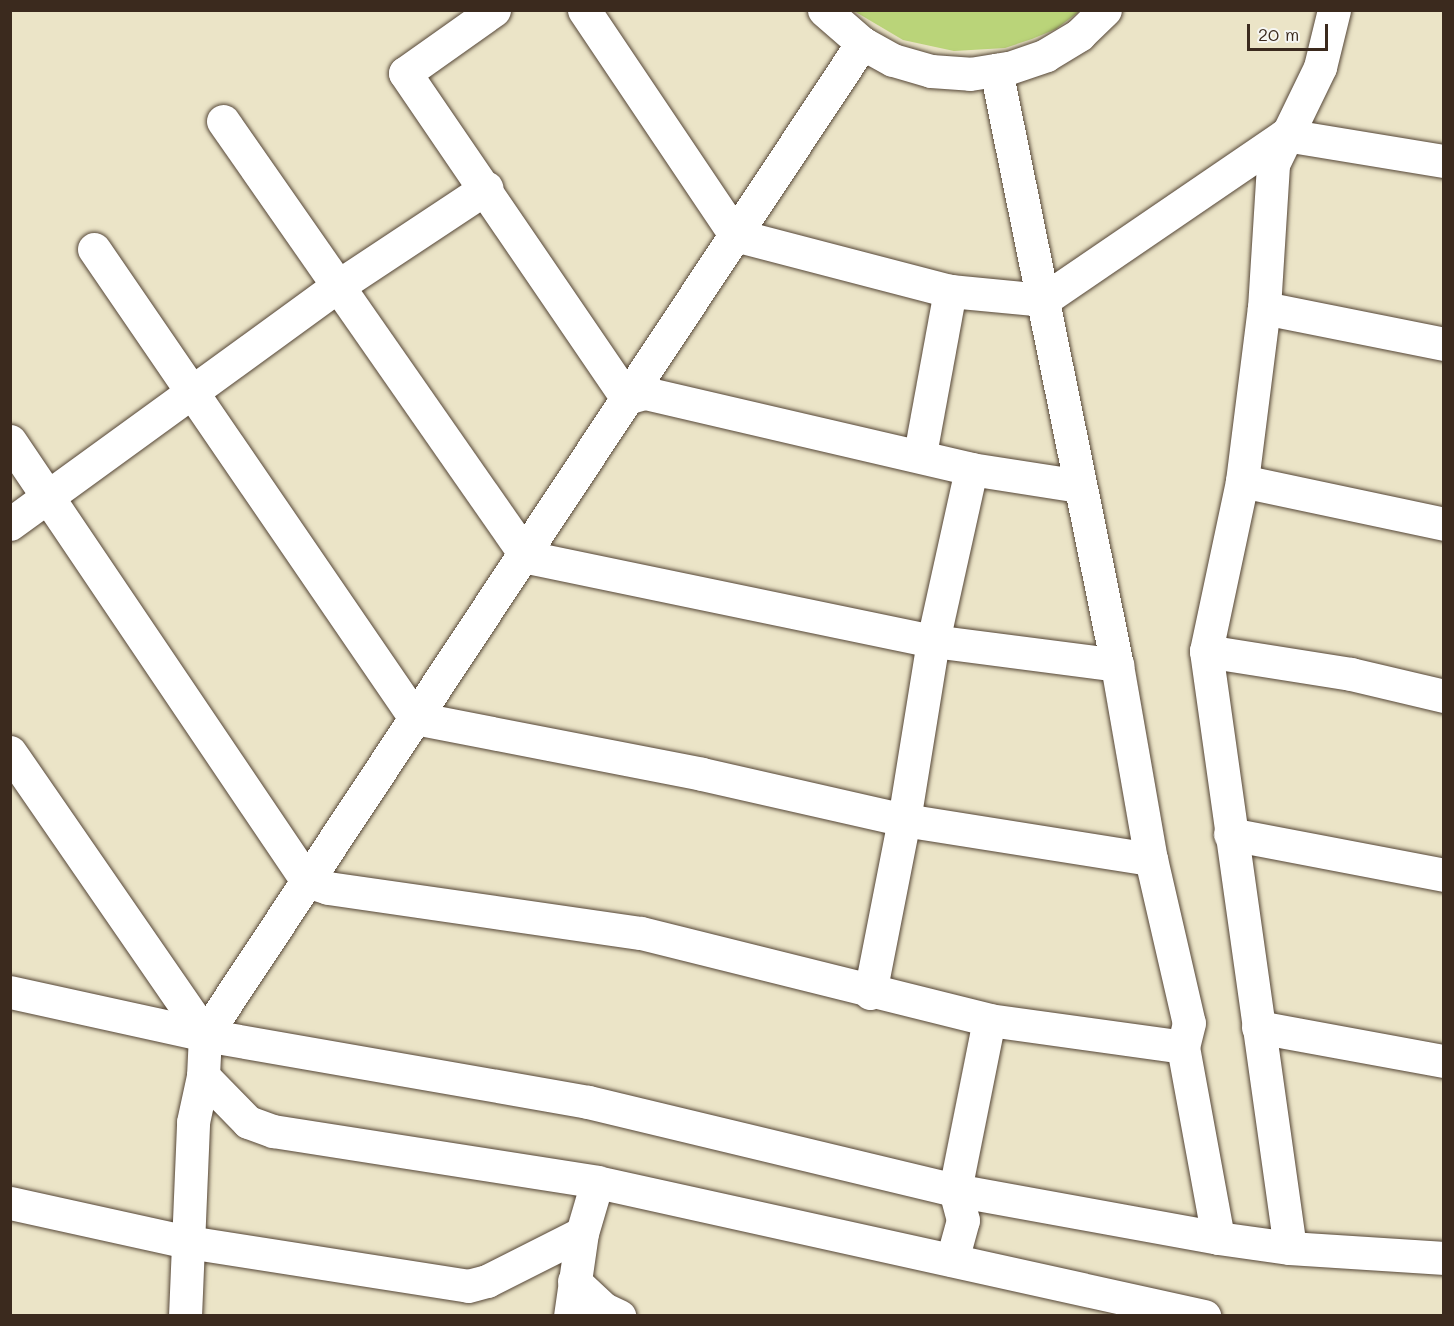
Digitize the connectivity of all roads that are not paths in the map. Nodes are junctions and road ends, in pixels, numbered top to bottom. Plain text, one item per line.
1 (494, 10) edge
2 (584, 10) edge
3 (824, 10) edge
4 (1105, 10) edge
5 (1334, 10) edge
6 (861, 43) junction
7 (996, 70) junction
8 (223, 121) dead end
9 (1285, 135) junction
10 (1443, 161) edge
11 (486, 188) junction
12 (735, 235) junction
13 (94, 249) dead end
14 (338, 286) junction
15 (950, 291) junction
16 (1043, 300) junction
17 (1264, 308) junction
18 (1443, 344) edge
19 (195, 393) junction
20 (627, 398) junction
21 (10, 441) edge
22 (920, 454) junction
23 (971, 469) junction
24 (1242, 481) junction
25 (1078, 486) junction
26 (50, 497) junction
27 (10, 524) edge
28 (1443, 524) edge
29 (524, 553) junction
30 (933, 641) junction
31 (1206, 651) junction
32 (1117, 665) junction
33 (1443, 696) edge
34 (415, 718) junction
35 (10, 752) edge
36 (904, 820) junction
37 (1230, 834) junction
38 (1151, 859) junction
39 (1443, 876) edge
40 (307, 881) junction
41 (10, 992) edge
42 (870, 993) junction
43 (989, 1020) junction
44 (1258, 1027) junction
45 (205, 1035) junction
46 (1183, 1047) junction
47 (1443, 1061) edge
48 (203, 1076) junction
49 (597, 1182) junction
50 (955, 1190) junction
51 (10, 1203) edge
52 (582, 1233) junction
53 (1218, 1238) junction
54 (188, 1242) junction
55 (1290, 1248) junction
56 (1443, 1258) edge
57 (952, 1260) junction
58 (574, 1281) junction
59 (185, 1316) edge
60 (570, 1316) edge
61 (619, 1316) edge
62 (1204, 1316) edge

1 - 11 street
2 - 12 street
3 - 6 street
4 - 7 street
5 - 9 street
6 - 7 street
6 - 12 street
7 - 16 street
8 - 14 street
9 - 10 street
9 - 16 street
9 - 17 street
11 - 14 street
11 - 20 street
12 - 15 street
12 - 20 street
13 - 19 street
14 - 19 street
14 - 29 street
15 - 16 street
15 - 22 street
16 - 25 street
17 - 18 street
17 - 24 street
19 - 26 street
19 - 34 street
20 - 22 street
20 - 29 street
21 - 26 street
22 - 23 street
23 - 25 street
23 - 30 street
24 - 28 street
24 - 31 street
25 - 32 street
26 - 27 street
26 - 40 street
29 - 30 street
29 - 34 street
30 - 32 street
30 - 36 street
31 - 33 street
31 - 37 street
32 - 38 street
34 - 36 street
34 - 40 street
35 - 45 street
36 - 38 street
36 - 42 street
37 - 39 street
37 - 44 street
38 - 46 street
40 - 42 street
40 - 45 street
41 - 45 street
42 - 43 street
43 - 46 street
43 - 50 street
44 - 47 street
44 - 55 street
45 - 48 street
45 - 50 street
46 - 53 street
48 - 49 street
48 - 54 street
49 - 52 street
49 - 57 street
50 - 53 street
50 - 57 street
51 - 54 street
52 - 54 street
52 - 58 street
53 - 55 street
54 - 59 street
55 - 56 street
57 - 62 street
58 - 60 street
58 - 61 street

